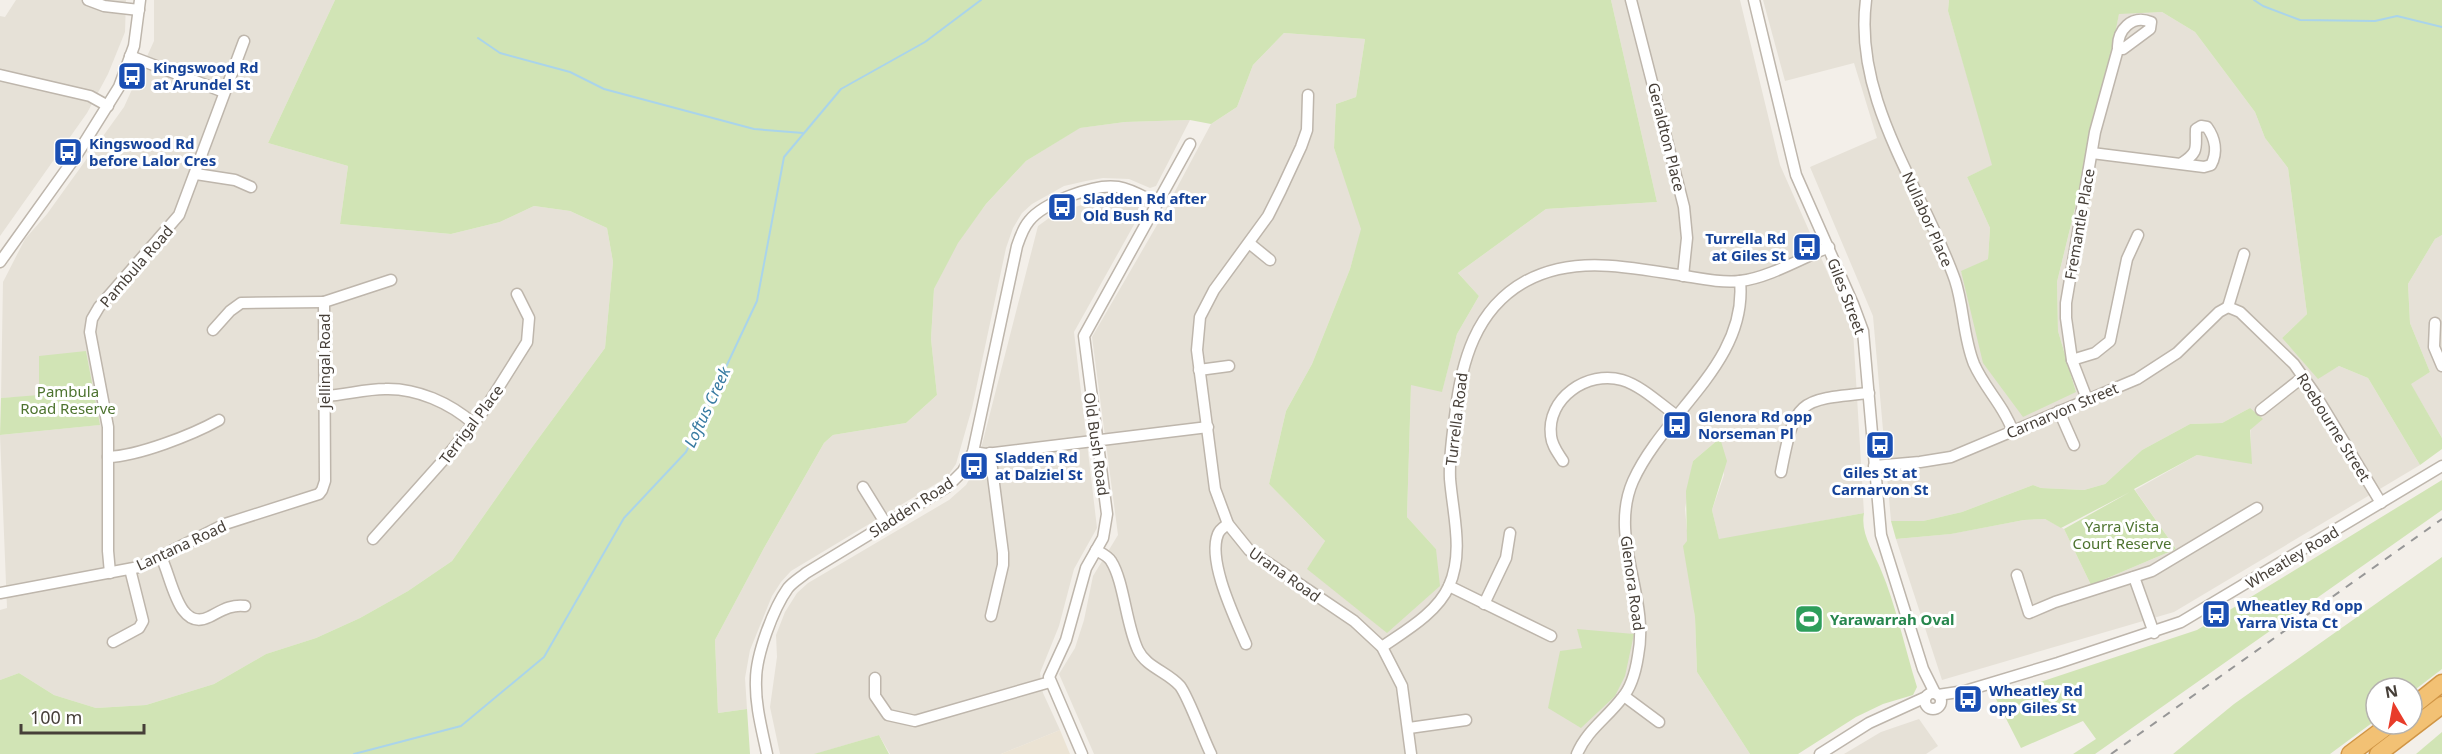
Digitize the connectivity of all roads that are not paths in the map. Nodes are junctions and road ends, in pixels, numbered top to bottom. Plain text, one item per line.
1 (88, 0) edge
2 (1631, 0) edge
3 (1754, 0) edge
4 (1866, 0) edge
5 (139, 5) edge
6 (244, 41) dead end
7 (2118, 49) dead end
8 (130, 56) junction
9 (0, 75) edge
10 (225, 92) junction
11 (1308, 95) dead end
12 (108, 106) junction
13 (1190, 144) dead end
14 (2092, 153) junction
15 (2182, 163) dead end
16 (196, 174) junction
17 (251, 187) dead end
18 (1156, 203) junction
19 (2138, 235) dead end
20 (1249, 243) junction
21 (1829, 247) junction
22 (2244, 254) dead end
23 (1270, 260) dead end
24 (0, 262) edge
25 (1683, 276) junction
26 (391, 280) dead end
27 (1740, 281) junction
28 (517, 294) dead end
29 (324, 302) junction
30 (2228, 308) junction
31 (2435, 323) dead end
32 (213, 330) dead end
33 (2072, 360) junction
34 (1229, 366) dead end
35 (2442, 366) edge
36 (1200, 370) junction
37 (2303, 376) junction
38 (1869, 393) junction
39 (325, 396) junction
40 (2087, 399) junction
41 (2059, 411) junction
42 (2261, 411) dead end
43 (1677, 416) junction
44 (219, 420) dead end
45 (474, 424) junction
46 (1208, 427) junction
47 (2013, 432) junction
48 (1096, 440) junction
49 (2074, 445) dead end
50 (973, 452) junction
51 (990, 453) junction
52 (108, 457) junction
53 (1563, 461) dead end
54 (1875, 466) junction
55 (2442, 466) edge
56 (1781, 472) dead end
57 (863, 487) dead end
58 (322, 490) joint
59 (2381, 503) junction
60 (2257, 508) dead end
61 (886, 524) junction
62 (1228, 524) junction
63 (1510, 533) dead end
64 (373, 539) dead end
65 (1096, 550) junction
66 (161, 557) junction
67 (130, 569) junction
68 (110, 573) junction
69 (2017, 575) dead end
70 (2134, 577) junction
71 (1449, 586) junction
72 (0, 593) edge
73 (1484, 604) junction
74 (245, 606) dead end
75 (991, 616) dead end
76 (2154, 633) junction
77 (1551, 636) dead end
78 (113, 642) dead end
79 (1246, 644) dead end
80 (1382, 647) junction
81 (875, 678) dead end
82 (1050, 682) junction
83 (2442, 683) edge
84 (1624, 696) junction
85 (2424, 697) edge
86 (1932, 698) junction
87 (2442, 705) edge
88 (1466, 720) dead end
89 (1659, 722) dead end
90 (1408, 728) junction
91 (2374, 736) edge
92 (767, 754) edge
93 (1082, 754) edge
94 (1211, 754) edge
95 (1411, 754) edge
96 (1577, 754) edge
97 (1820, 754) edge
98 (2350, 754) edge
99 (2378, 754) edge

1 - 5 street
2 - 25 street, Geraldton Place
3 - 21 street, Giles Street
4 - 47 street, Nullabor Place
5 - 8 street
6 - 10 street, Pambula Road
7 - 14 street, Fremantle Place
8 - 10 street
8 - 12 street
9 - 12 street
10 - 16 street, Pambula Road
11 - 20 street, Urana Road
12 - 24 street
13 - 18 street, Old Bush Road
14 - 15 street
14 - 33 street, Fremantle Place
16 - 17 street
16 - 52 street, Pambula Road
18 - 48 street, Old Bush Road
18 - 50 street, Sladden Road
19 - 33 street
20 - 23 street
20 - 36 street, Urana Road
21 - 27 street, Turrella Road
21 - 38 street, Giles Street
22 - 30 street
25 - 27 street, Turrella Road
25 - 71 street, Turrella Road
26 - 29 street, Jellingal Road
27 - 43 street, Glenora Road
28 - 45 street, Terrigal Place
29 - 32 street
29 - 39 street, Jellingal Road
30 - 37 street, Roebourne Street
30 - 40 street, Carnarvon Street
31 - 35 street
33 - 40 street, Fremantle Place
34 - 36 street
36 - 46 street, Urana Road
37 - 42 street
37 - 59 street, Roebourne Street
38 - 54 street, Giles Street
38 - 56 street
39 - 45 street
39 - 58 street, Jellingal Road
40 - 41 street, Carnarvon Street
41 - 47 street, Carnarvon Street
41 - 49 street
43 - 53 street
43 - 84 street, Glenora Road
44 - 52 street
45 - 64 street, Terrigal Place
46 - 48 street
46 - 62 street, Urana Road
47 - 54 street, Carnarvon Street
48 - 51 street
48 - 65 street, Old Bush Road
50 - 51 street
50 - 61 street, Sladden Road
51 - 75 street
52 - 68 street, Pambula Road
54 - 86 street, Giles Street
55 - 59 street, Wheatley Road
57 - 61 street
58 - 66 street, Lantana Road
59 - 76 street, Wheatley Road
60 - 70 street
61 - 92 street, Sladden Road
62 - 79 street
62 - 80 street, Urana Road
63 - 73 street
65 - 82 street, Old Bush Road
65 - 94 street
66 - 67 street, Lantana Road
66 - 74 street
67 - 68 street, Lantana Road
67 - 78 street
68 - 72 street, Lantana Road
69 - 70 street
70 - 76 street
71 - 73 street
71 - 80 street, Turrella Road
73 - 77 street
76 - 86 street, Wheatley Road
80 - 90 street, Urana Road
81 - 82 street
82 - 93 street
83 - 85 highway
84 - 89 street
84 - 96 street, Glenora Road
86 - 97 street, Wheatley Road
87 - 99 highway
88 - 90 street
90 - 95 street, Urana Road
91 - 98 highway

